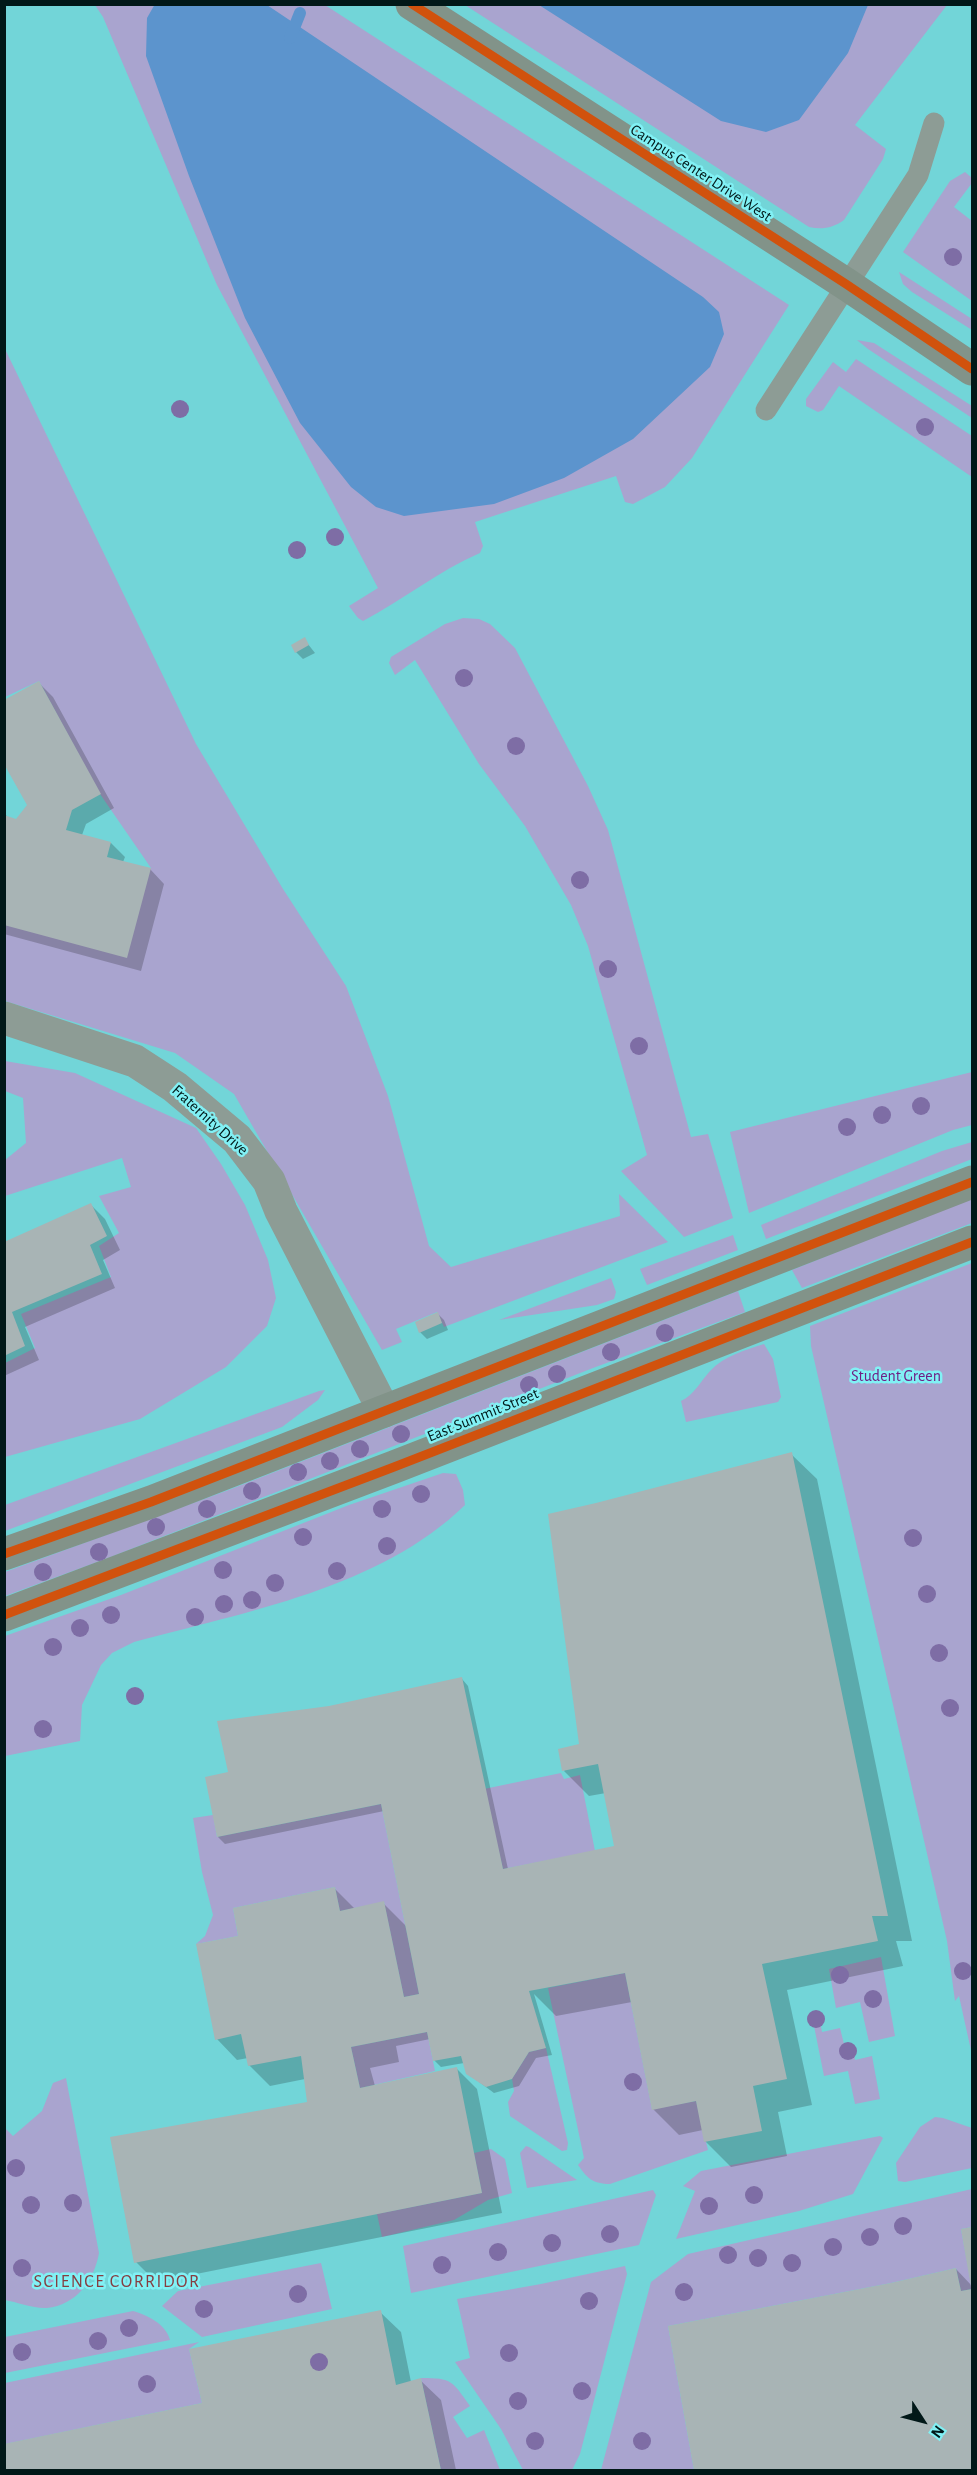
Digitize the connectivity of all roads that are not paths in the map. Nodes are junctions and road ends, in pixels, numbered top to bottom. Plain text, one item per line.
1 (412, 4) edge
2 (934, 123) dead end
3 (846, 284) junction
4 (972, 369) edge
5 (766, 410) dead end
6 (4, 1018) edge
7 (972, 1182) edge
8 (972, 1242) edge
9 (384, 1411) junction
10 (4, 1554) edge
11 (4, 1615) edge

1 - 3 main road, Campus Center Drive West
2 - 3 lane
3 - 4 main road, Campus Center Drive West
3 - 5 lane
6 - 9 street, Fraternity Drive
7 - 9 main road
8 - 11 main road, East Summit Street
9 - 10 main road

